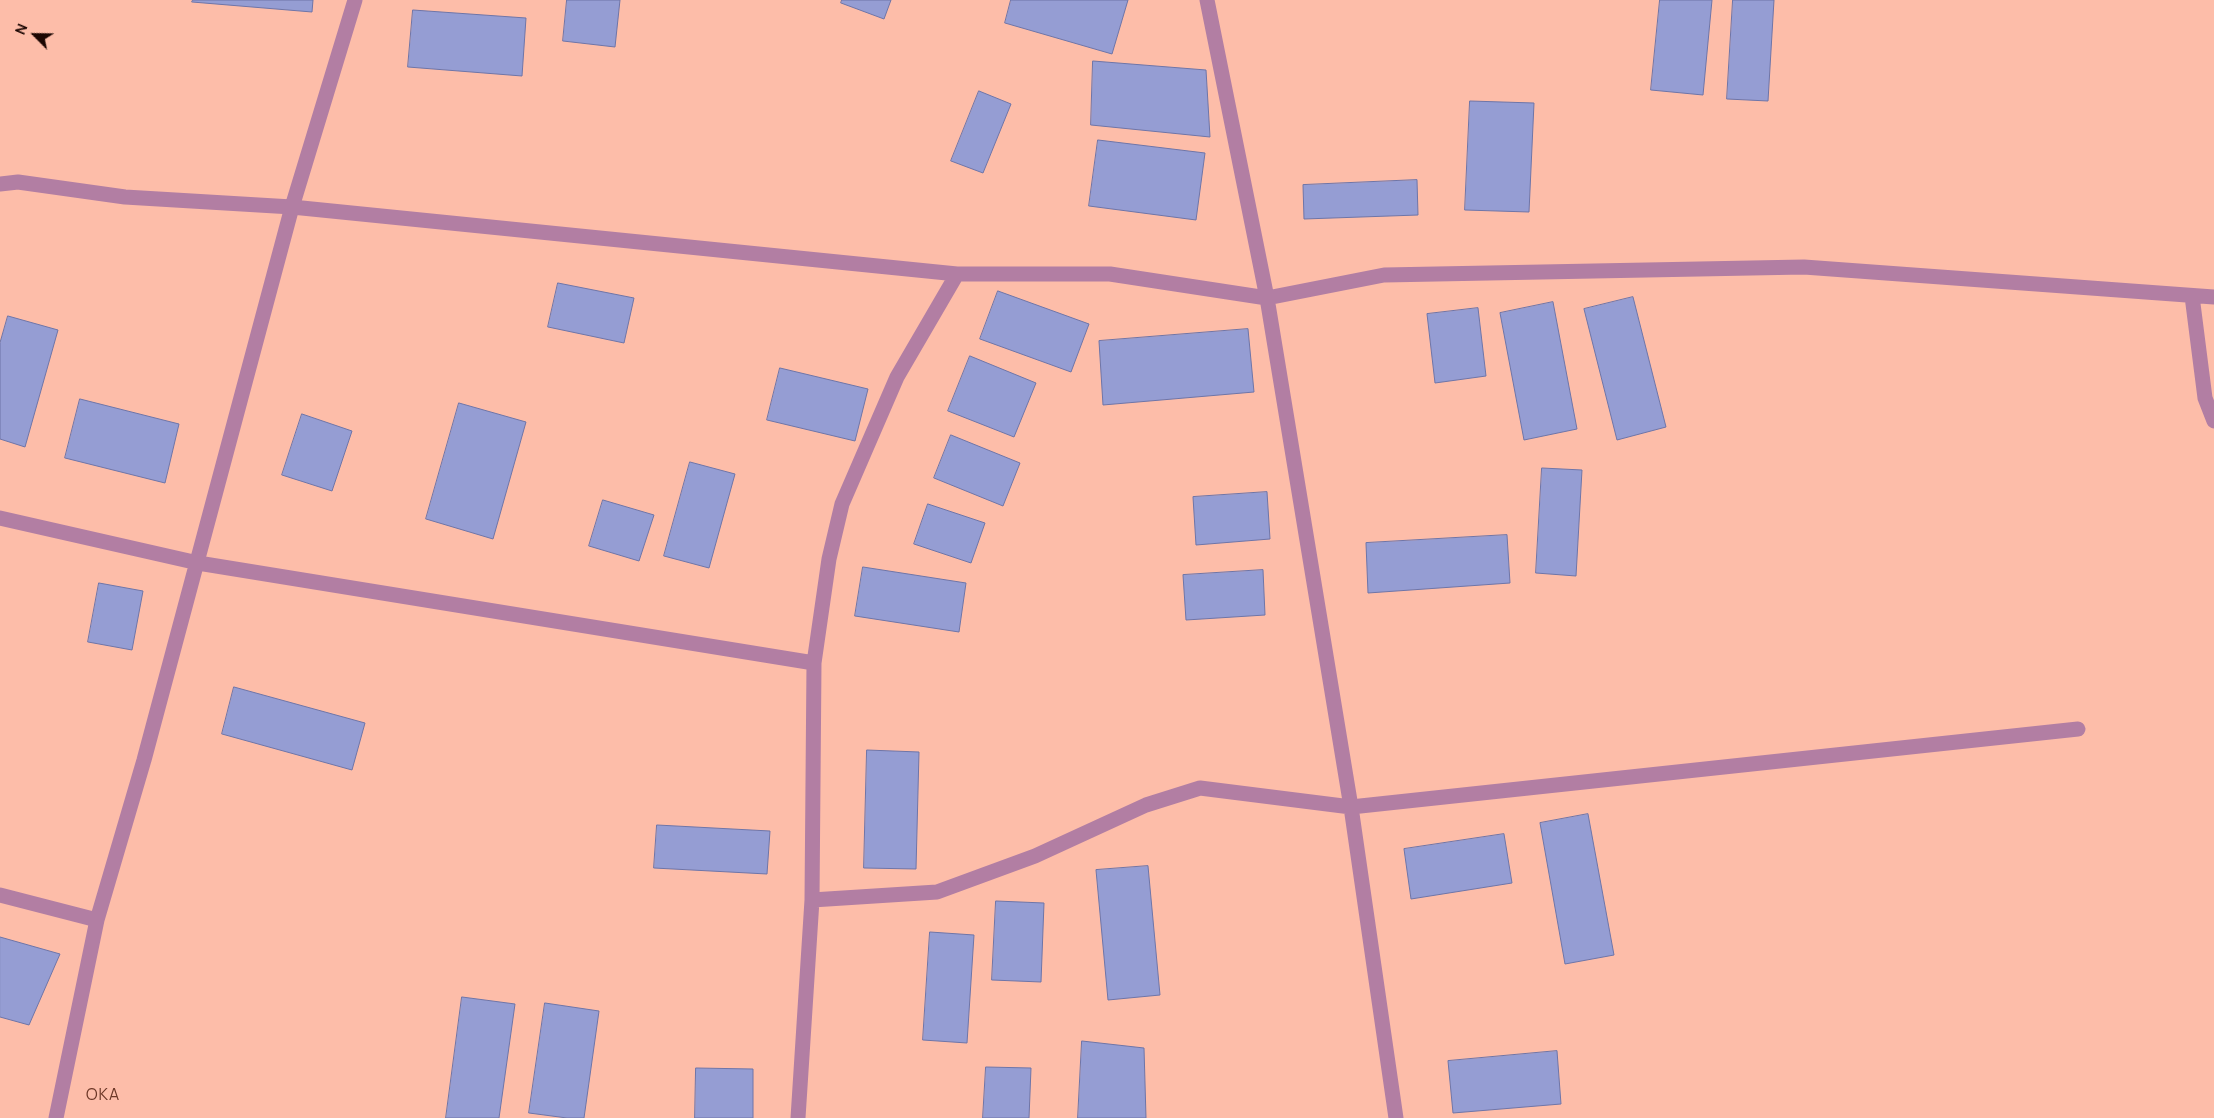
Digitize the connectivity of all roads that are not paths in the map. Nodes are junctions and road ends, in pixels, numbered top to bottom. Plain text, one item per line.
1 (355, 0) edge
2 (1207, 0) edge
3 (0, 184) edge
4 (292, 207) junction
5 (957, 274) junction
6 (2192, 296) junction
7 (2214, 297) edge
8 (1267, 298) junction
9 (2214, 421) edge
10 (0, 518) edge
11 (198, 563) junction
12 (814, 663) junction
13 (2078, 728) dead end
14 (1351, 807) junction
15 (0, 895) edge
16 (812, 900) junction
17 (97, 920) junction
18 (56, 1118) edge
19 (798, 1118) edge
20 (1396, 1118) edge

1 - 4 street
2 - 8 street
3 - 4 street
4 - 5 street
4 - 11 street
5 - 8 street
5 - 12 street
6 - 7 street
6 - 8 street
6 - 9 street
8 - 14 street
10 - 11 street
11 - 12 street
11 - 17 street
12 - 16 street
13 - 14 street
14 - 16 street
14 - 20 street
15 - 17 street
16 - 19 street
17 - 18 street

